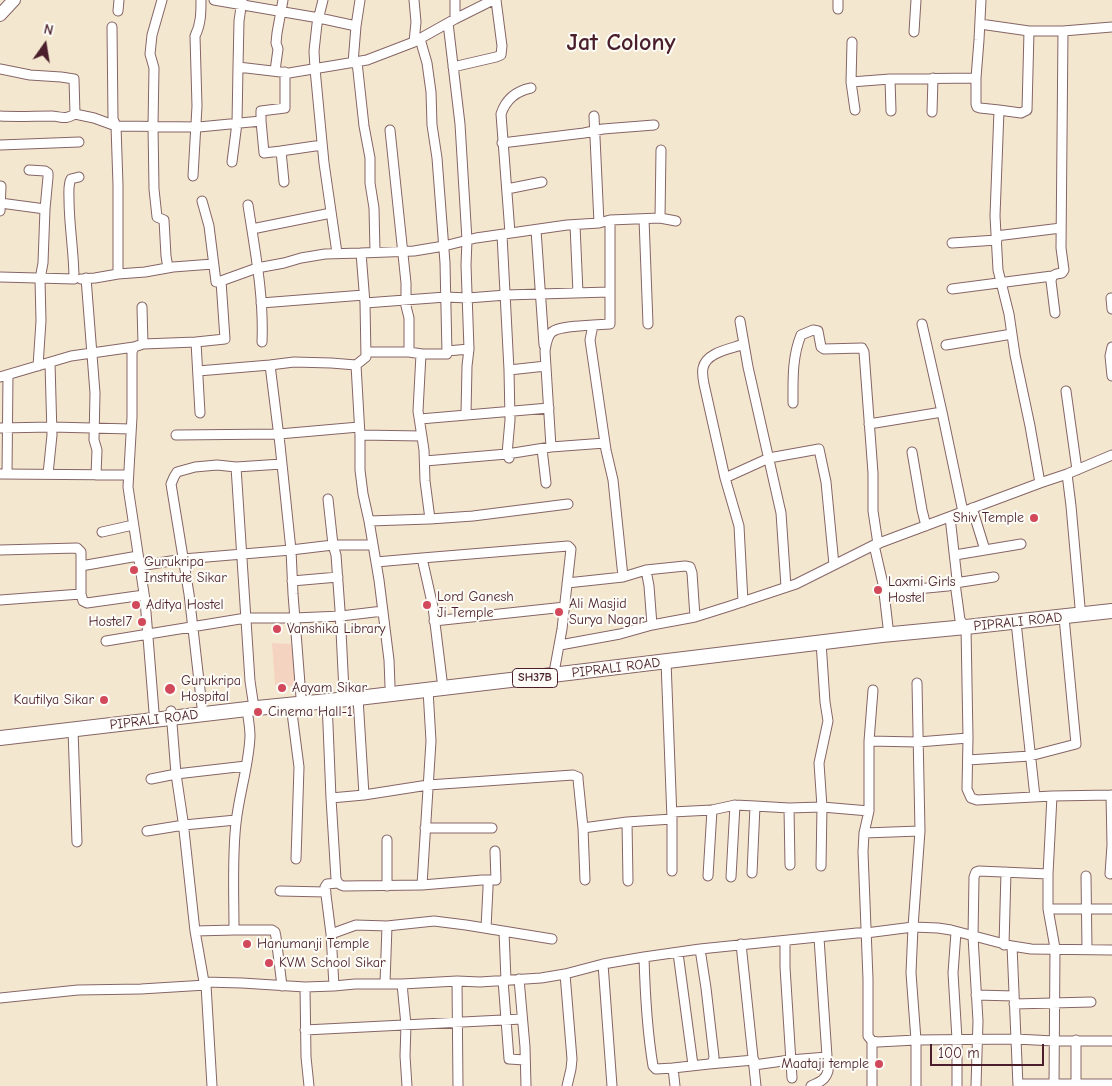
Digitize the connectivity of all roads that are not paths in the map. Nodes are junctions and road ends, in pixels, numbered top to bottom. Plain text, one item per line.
1 (14, 0) edge
2 (119, 0) edge
3 (162, 0) edge
4 (200, 0) edge
5 (214, 0) edge
6 (283, 0) edge
7 (323, 0) edge
8 (360, 0) edge
9 (414, 0) edge
10 (454, 0) edge
11 (495, 0) edge
12 (916, 0) edge
13 (981, 0) edge
14 (242, 2) edge
15 (118, 11) dead end
16 (281, 12) junction
17 (0, 15) edge
18 (319, 18) junction
19 (451, 21) junction
20 (980, 24) junction
21 (356, 26) junction
22 (1112, 27) edge
23 (112, 28) dead end
24 (1029, 31) junction
25 (1063, 31) junction
26 (914, 32) dead end
27 (417, 41) junction
28 (852, 42) dead end
29 (355, 62) junction
30 (238, 67) junction
31 (454, 67) junction
32 (314, 69) junction
33 (0, 70) edge
34 (275, 71) junction
35 (285, 72) junction
36 (933, 78) junction
37 (976, 78) junction
38 (890, 79) junction
39 (851, 82) junction
40 (531, 88) dead end
41 (855, 110) dead end
42 (999, 110) junction
43 (891, 111) dead end
44 (932, 112) dead end
45 (76, 114) junction
46 (0, 116) edge
47 (594, 116) dead end
48 (261, 121) junction
49 (237, 123) junction
50 (654, 125) dead end
51 (116, 126) junction
52 (153, 126) junction
53 (196, 127) junction
54 (390, 130) dead end
55 (594, 131) junction
56 (79, 142) dead end
57 (502, 143) junction
58 (0, 145) edge
59 (322, 145) junction
60 (661, 150) dead end
61 (281, 151) junction
62 (232, 162) dead end
63 (29, 170) dead end
64 (193, 176) dead end
65 (79, 177) dead end
66 (284, 182) dead end
67 (542, 182) dead end
68 (1, 186) edge
69 (506, 189) junction
70 (202, 201) dead end
71 (0, 203) edge
72 (248, 205) dead end
73 (45, 209) junction
74 (0, 211) edge
75 (331, 213) junction
76 (660, 218) junction
77 (644, 219) junction
78 (610, 220) junction
79 (676, 220) dead end
80 (598, 223) junction
81 (575, 225) junction
82 (1061, 228) junction
83 (252, 229) junction
84 (536, 230) junction
85 (506, 234) junction
86 (996, 238) junction
87 (467, 240) junction
88 (952, 243) dead end
89 (444, 246) junction
90 (402, 251) junction
91 (376, 252) junction
92 (338, 253) junction
93 (361, 253) junction
94 (214, 264) junction
95 (168, 268) junction
96 (257, 268) junction
97 (118, 274) junction
98 (1052, 276) junction
99 (0, 277) edge
100 (86, 278) junction
101 (40, 279) junction
102 (74, 279) junction
103 (221, 281) junction
104 (1001, 283) junction
105 (952, 289) dead end
106 (609, 292) junction
107 (578, 293) junction
108 (540, 294) junction
109 (506, 295) junction
110 (446, 297) junction
111 (468, 298) junction
112 (1111, 298) edge
113 (364, 299) junction
114 (406, 300) junction
115 (262, 303) junction
116 (142, 307) dead end
117 (1112, 309) edge
118 (1055, 313) dead end
119 (740, 321) dead end
120 (648, 324) dead end
121 (922, 324) dead end
122 (593, 325) junction
123 (1012, 334) junction
124 (196, 342) junction
125 (262, 342) dead end
126 (144, 344) junction
127 (744, 344) junction
128 (946, 344) dead end
129 (134, 347) junction
130 (1112, 347) edge
131 (469, 349) junction
132 (447, 350) junction
133 (545, 351) junction
134 (366, 352) junction
135 (409, 352) junction
136 (93, 353) junction
137 (420, 354) junction
138 (50, 362) junction
139 (270, 365) junction
140 (356, 365) junction
141 (38, 366) junction
142 (546, 366) junction
143 (509, 370) junction
144 (198, 371) junction
145 (2, 376) edge
146 (1112, 376) edge
147 (1066, 391) dead end
148 (793, 403) dead end
149 (549, 408) junction
150 (510, 411) junction
151 (942, 412) junction
152 (200, 413) dead end
153 (466, 414) junction
154 (420, 420) junction
155 (869, 424) junction
156 (52, 427) junction
157 (4, 428) edge
158 (95, 428) junction
159 (131, 429) junction
160 (360, 431) junction
161 (279, 434) junction
162 (176, 435) dead end
163 (422, 436) junction
164 (605, 443) junction
165 (552, 448) junction
166 (542, 449) junction
167 (912, 452) dead end
168 (1112, 455) edge
169 (508, 456) junction
170 (768, 458) junction
171 (424, 461) junction
172 (282, 464) junction
173 (236, 467) junction
174 (1077, 470) junction
175 (4, 474) edge
176 (48, 474) junction
177 (1067, 474) junction
178 (96, 475) junction
179 (128, 475) junction
180 (724, 478) junction
181 (546, 483) dead end
182 (1040, 483) junction
183 (328, 500) dead end
184 (568, 504) dead end
185 (972, 508) junction
186 (963, 512) junction
187 (950, 516) junction
188 (430, 519) junction
189 (369, 521) junction
190 (133, 525) junction
191 (926, 526) junction
192 (102, 532) dead end
193 (1022, 544) dead end
194 (333, 545) junction
195 (373, 545) junction
196 (876, 545) junction
197 (0, 550) edge
198 (291, 550) junction
199 (985, 550) junction
200 (242, 553) junction
201 (954, 554) junction
202 (138, 556) junction
203 (183, 558) junction
204 (422, 558) junction
205 (376, 562) junction
206 (834, 565) junction
207 (81, 566) junction
208 (140, 566) junction
209 (646, 570) junction
210 (338, 577) junction
211 (622, 577) junction
212 (994, 577) dead end
213 (292, 581) junction
214 (567, 583) junction
215 (956, 583) junction
216 (786, 587) junction
217 (885, 592) junction
218 (81, 594) junction
219 (144, 595) junction
220 (0, 600) edge
221 (743, 602) junction
222 (1112, 604) edge
223 (565, 607) junction
224 (1080, 608) junction
225 (383, 611) junction
226 (1112, 612) edge
227 (341, 616) junction
228 (695, 617) junction
229 (1064, 617) junction
230 (246, 618) junction
231 (294, 618) junction
232 (434, 621) junction
233 (1016, 622) junction
234 (963, 624) junction
235 (652, 625) junction
236 (888, 626) junction
237 (193, 627) junction
238 (149, 635) junction
239 (106, 641) dead end
240 (821, 642) junction
241 (560, 645) junction
242 (666, 661) junction
243 (555, 667) junction
244 (442, 680) junction
245 (917, 683) dead end
246 (390, 686) junction
247 (428, 690) junction
248 (873, 690) dead end
249 (344, 692) junction
250 (358, 698) junction
251 (296, 701) junction
252 (327, 701) junction
253 (250, 705) junction
254 (202, 707) junction
255 (154, 712) junction
256 (171, 715) junction
257 (0, 729) edge
258 (73, 730) junction
259 (0, 738) edge
260 (968, 738) junction
261 (869, 741) junction
262 (918, 742) junction
263 (1030, 756) junction
264 (968, 760) junction
265 (246, 766) junction
266 (176, 774) junction
267 (151, 778) dead end
268 (428, 785) junction
269 (1112, 795) edge
270 (364, 796) junction
271 (1052, 796) junction
272 (1035, 797) junction
273 (331, 798) junction
274 (735, 805) junction
275 (755, 806) junction
276 (822, 807) junction
277 (789, 808) junction
278 (712, 810) junction
279 (869, 811) junction
280 (672, 815) junction
281 (236, 820) junction
282 (627, 822) junction
283 (184, 825) junction
284 (426, 828) junction
285 (492, 828) dead end
286 (583, 828) junction
287 (920, 830) junction
288 (147, 831) dead end
289 (864, 833) junction
290 (387, 840) dead end
291 (78, 842) dead end
292 (496, 851) dead end
293 (296, 859) dead end
294 (790, 865) dead end
295 (821, 866) dead end
296 (672, 871) dead end
297 (1006, 872) junction
298 (752, 873) dead end
299 (1048, 874) junction
300 (1110, 874) dead end
301 (708, 876) dead end
302 (1086, 876) dead end
303 (731, 877) dead end
304 (485, 880) junction
305 (585, 880) dead end
306 (628, 881) dead end
307 (338, 883) junction
308 (422, 885) junction
309 (387, 886) junction
310 (280, 892) dead end
311 (326, 892) junction
312 (1048, 909) junction
313 (1112, 909) edge
314 (1086, 910) junction
315 (387, 926) junction
316 (913, 927) junction
317 (486, 928) junction
318 (234, 930) junction
319 (195, 931) junction
320 (504, 932) junction
321 (956, 932) junction
322 (331, 934) junction
323 (866, 934) junction
324 (973, 937) junction
325 (819, 938) junction
326 (552, 940) dead end
327 (785, 941) junction
328 (741, 944) junction
329 (1008, 946) junction
330 (1055, 948) junction
331 (700, 949) junction
332 (1087, 949) junction
333 (1112, 950) edge
334 (678, 953) junction
335 (644, 957) junction
336 (603, 964) junction
337 (565, 974) junction
338 (519, 979) junction
339 (504, 980) junction
340 (458, 981) junction
341 (385, 983) junction
342 (205, 984) junction
343 (402, 984) junction
344 (282, 986) junction
345 (334, 986) junction
346 (305, 987) junction
347 (976, 995) junction
348 (0, 998) edge
349 (1014, 1000) junction
350 (1091, 1002) dead end
351 (1056, 1003) junction
352 (522, 1019) junction
353 (506, 1020) junction
354 (458, 1022) junction
355 (406, 1025) junction
356 (305, 1030) junction
357 (957, 1039) junction
358 (978, 1039) junction
359 (1016, 1039) junction
360 (916, 1040) junction
361 (1076, 1040) junction
362 (872, 1041) junction
363 (1054, 1041) junction
364 (1112, 1041) edge
365 (827, 1057) junction
366 (525, 1060) junction
367 (790, 1060) junction
368 (754, 1063) junction
369 (709, 1064) junction
370 (693, 1065) junction
371 (673, 1068) junction
372 (792, 1078) dead end
373 (1112, 1084) edge
374 (1018, 1085) edge
375 (1054, 1085) edge
376 (1076, 1085) edge
377 (212, 1086) edge
378 (309, 1086) edge
379 (407, 1086) edge
380 (458, 1086) edge
381 (526, 1086) edge
382 (567, 1086) edge
383 (612, 1086) edge
384 (675, 1086) edge
385 (756, 1086) edge
386 (811, 1086) edge
387 (872, 1086) edge
388 (916, 1086) edge
389 (957, 1086) edge
390 (976, 1086) edge

1 - 17 street
2 - 15 street
3 - 52 street
4 - 53 street
5 - 14 street
6 - 16 street
7 - 18 street
8 - 21 street
9 - 27 street
10 - 19 street
11 - 19 street
11 - 31 street
12 - 26 street
13 - 20 street
14 - 16 street
14 - 30 street
16 - 18 street
16 - 34 street
18 - 21 street
18 - 32 street
19 - 27 street
19 - 31 street
20 - 24 street
20 - 37 street
21 - 29 street
22 - 25 street
23 - 51 street
24 - 25 street
24 - 42 street
25 - 82 street
27 - 29 street
27 - 89 street
28 - 39 street
29 - 32 street
29 - 91 street
30 - 34 street
30 - 49 street
31 - 87 street
32 - 35 street
32 - 59 street
33 - 45 street
34 - 35 street
35 - 48 street
36 - 37 street
36 - 38 street
36 - 44 street
37 - 42 street
38 - 39 street
38 - 43 street
39 - 41 street
40 - 57 street
42 - 86 street
45 - 46 street
45 - 51 street
47 - 55 street
48 - 49 street
48 - 61 street
49 - 53 street
49 - 62 street
50 - 55 street
51 - 52 street
51 - 97 street
52 - 53 street
52 - 95 street
53 - 64 street
54 - 90 street
55 - 57 street
55 - 80 street
56 - 58 street
57 - 69 street
59 - 61 street
59 - 75 street
60 - 76 street
61 - 66 street
63 - 73 street
65 - 102 street
67 - 69 street
68 - 71 street
69 - 85 street
70 - 94 street
71 - 73 street
71 - 74 street
72 - 83 street
73 - 101 street
75 - 83 street
75 - 92 street
76 - 77 street
76 - 79 street
77 - 78 street
77 - 120 street
78 - 80 street
78 - 106 street
80 - 81 street
81 - 84 street
81 - 107 street
82 - 86 street
82 - 98 street
83 - 96 street
84 - 85 street
84 - 108 street
85 - 87 street
85 - 109 street
86 - 88 street
86 - 104 street
87 - 89 street
87 - 111 street
89 - 90 street
89 - 110 street
90 - 91 street
90 - 114 street
91 - 93 street
92 - 93 street
92 - 96 street
93 - 113 street
94 - 95 street
94 - 103 street
95 - 97 street
96 - 103 street
96 - 115 street
97 - 100 street
98 - 104 street
98 - 118 street
99 - 101 street
100 - 102 street
100 - 136 street
101 - 102 street
101 - 141 street
103 - 124 street
104 - 105 street
104 - 123 street
106 - 107 street
106 - 122 street
107 - 108 street
108 - 109 street
108 - 133 street
109 - 111 street
109 - 143 street
110 - 111 street
110 - 114 street
110 - 132 street
111 - 131 street
112 - 117 street
113 - 114 street
113 - 115 street
113 - 134 street
114 - 135 street
115 - 125 street
116 - 126 street
119 - 127 street
121 - 151 street
122 - 133 street
122 - 164 street
123 - 128 street
123 - 182 street
124 - 126 street
124 - 144 street
126 - 129 street
127 - 170 street
127 - 180 street
129 - 136 street
129 - 159 street
130 - 146 street
131 - 132 street
131 - 153 street
132 - 137 street
133 - 142 street
134 - 135 street
134 - 140 street
135 - 137 street
136 - 138 street
136 - 158 street
137 - 154 street
138 - 141 street
138 - 156 street
139 - 140 street
139 - 144 street
139 - 161 street
140 - 160 street
141 - 145 street
142 - 143 street
142 - 149 street
143 - 150 street
144 - 152 street
145 - 157 street
147 - 174 street
148 - 155 street
149 - 150 street
149 - 165 street
150 - 153 street
150 - 169 street
151 - 155 street
151 - 186 street
153 - 154 street
154 - 163 street
155 - 196 street
156 - 157 street
156 - 158 street
156 - 176 street
157 - 175 street
158 - 159 street
158 - 178 street
159 - 179 street
160 - 161 street
160 - 163 street
160 - 189 street
161 - 162 street
161 - 172 street
163 - 171 street
164 - 165 street
164 - 211 street
165 - 166 street
166 - 169 street
166 - 181 street
167 - 191 street
168 - 174 street
169 - 171 street
170 - 180 street
170 - 206 street
170 - 216 street
171 - 188 street
172 - 173 street
172 - 198 street
173 - 200 street
173 - 203 street
174 - 177 street
175 - 176 street
176 - 178 street
177 - 182 street
177 - 224 street
178 - 179 street
179 - 190 street
180 - 221 street
182 - 185 street
183 - 194 street
184 - 188 street
185 - 186 street
185 - 199 street
186 - 187 street
187 - 191 street
187 - 201 street
188 - 189 street
189 - 195 street
190 - 192 street
190 - 202 street
191 - 196 street
193 - 199 street
194 - 195 street
194 - 198 street
194 - 210 street
195 - 205 street
196 - 206 street
196 - 217 street
197 - 207 street
198 - 200 street
198 - 213 street
199 - 201 street
200 - 203 street
200 - 230 street
201 - 215 street
202 - 207 street
202 - 208 street
203 - 208 street
203 - 237 street
204 - 205 street
204 - 214 street
204 - 232 street
205 - 225 street
206 - 216 street
207 - 218 street
208 - 219 street
209 - 211 street
209 - 228 street
209 - 235 street
210 - 213 street
210 - 227 street
211 - 214 street
212 - 215 street
213 - 231 street
214 - 223 street
215 - 217 street
215 - 234 street
216 - 221 street
217 - 236 street
218 - 219 street
218 - 220 street
219 - 238 street
221 - 228 street
222 - 224 main road
223 - 232 street
223 - 241 street
224 - 234 main road
225 - 227 street
225 - 246 street
226 - 229 main road, PIPRALI ROAD / SH37B
227 - 231 street
227 - 249 street
228 - 235 street
229 - 233 main road, PIPRALI ROAD / SH37B
229 - 263 street
230 - 231 street
230 - 237 street
230 - 253 street
231 - 251 street
232 - 244 street
233 - 234 main road, PIPRALI ROAD / SH37B
233 - 263 street
234 - 236 main road
234 - 240 main road, PIPRALI ROAD / SH37B
234 - 260 street
235 - 241 street
236 - 243 main road
237 - 238 street
237 - 254 street
238 - 239 street
238 - 255 street
240 - 242 main road, PIPRALI ROAD / SH37B
240 - 276 street
241 - 243 street
242 - 247 main road, PIPRALI ROAD / SH37B
242 - 280 street
243 - 244 main road
244 - 246 main road
245 - 262 street
246 - 249 main road
247 - 250 main road, PIPRALI ROAD / SH37B
247 - 268 street
248 - 261 street
249 - 251 main road
250 - 252 main road, PIPRALI ROAD / SH37B
250 - 270 street
251 - 252 main road, PIPRALI ROAD / SH37B
251 - 253 main road
251 - 293 street
252 - 273 street
253 - 254 main road
253 - 256 main road, PIPRALI ROAD
253 - 265 street
254 - 256 main road
255 - 256 main road
255 - 257 main road
256 - 258 main road, PIPRALI ROAD
256 - 266 street
258 - 259 main road, PIPRALI ROAD
258 - 291 street
260 - 262 street
260 - 264 street
261 - 262 street
261 - 279 street
262 - 287 street
263 - 264 street
263 - 272 street
264 - 272 street
265 - 266 street
265 - 281 street
266 - 267 street
266 - 283 street
268 - 270 street
268 - 284 street
268 - 286 street
269 - 271 street
269 - 300 street
270 - 273 street
271 - 272 street
271 - 299 street
273 - 307 street
274 - 275 street
274 - 278 street
274 - 303 street
275 - 277 street
275 - 298 street
276 - 277 street
276 - 279 street
276 - 295 street
277 - 294 street
278 - 280 street
278 - 301 street
279 - 289 street
280 - 282 street
280 - 296 street
281 - 283 street
281 - 318 street
282 - 286 street
282 - 306 street
283 - 288 street
283 - 319 street
284 - 285 street
284 - 308 street
286 - 305 street
287 - 289 street
287 - 316 street
289 - 323 street
290 - 309 street
292 - 304 street
297 - 299 street
297 - 324 street
297 - 329 street
299 - 312 street
302 - 314 street
304 - 308 street
304 - 317 street
307 - 309 street
307 - 311 street
308 - 309 street
310 - 311 street
311 - 322 street
312 - 314 street
312 - 330 street
313 - 314 street
314 - 332 street
315 - 317 street
315 - 322 street
315 - 341 street
316 - 321 street
316 - 323 street
316 - 360 street
317 - 320 street
318 - 319 street
318 - 344 street
319 - 342 street
320 - 326 street
320 - 339 street
321 - 324 street
321 - 357 street
322 - 345 street
323 - 325 street
323 - 362 street
324 - 329 street
324 - 347 street
325 - 327 street
325 - 365 street
327 - 328 street
327 - 367 street
328 - 331 street
328 - 368 street
329 - 330 street
329 - 349 street
330 - 332 street
330 - 351 street
331 - 334 street
331 - 369 street
332 - 333 street
334 - 335 street
334 - 370 street
335 - 336 street
335 - 371 street
336 - 337 street
336 - 383 street
337 - 338 street
337 - 382 street
338 - 339 street
338 - 352 street
339 - 340 street
339 - 353 street
340 - 343 street
340 - 354 street
341 - 343 street
341 - 345 street
342 - 344 street
342 - 348 street
342 - 377 street
343 - 355 street
344 - 346 street
345 - 346 street
346 - 356 street
347 - 349 street
347 - 358 street
349 - 351 street
349 - 359 street
350 - 351 street
351 - 363 street
352 - 353 street
352 - 366 street
353 - 354 street
353 - 366 street
354 - 355 street
354 - 380 street
355 - 356 street
355 - 379 street
356 - 378 street
357 - 358 street
357 - 360 street
357 - 389 street
358 - 359 street
358 - 390 street
359 - 363 street
359 - 374 street
360 - 362 street
360 - 388 street
361 - 363 street
361 - 364 street
361 - 376 street
362 - 387 street
363 - 375 street
365 - 367 street
365 - 386 street
366 - 381 street
367 - 368 street
367 - 372 street
368 - 369 street
368 - 385 street
369 - 370 street
370 - 371 street
371 - 384 street
373 - 376 street
374 - 375 street
375 - 376 street

